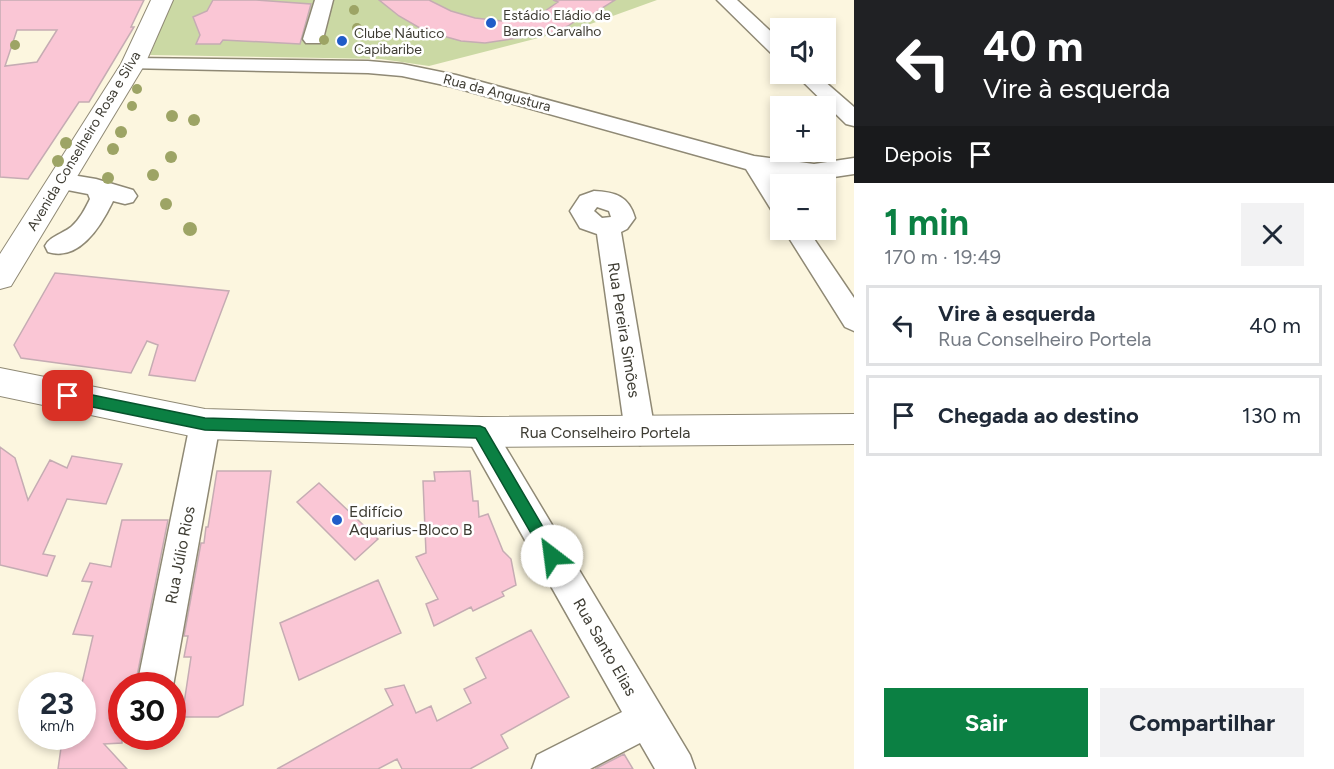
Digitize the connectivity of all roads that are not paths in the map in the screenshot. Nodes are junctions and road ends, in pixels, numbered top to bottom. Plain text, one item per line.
1 (162, 0) edge
2 (324, 0) edge
3 (726, 0) edge
4 (313, 39) dead end
5 (770, 42) edge
6 (133, 64) junction
7 (816, 84) edge
8 (854, 119) edge
9 (754, 164) junction
10 (849, 172) edge
11 (60, 181) junction
12 (96, 187) junction
13 (770, 189) edge
14 (125, 196) dead end
15 (608, 227) dead end
16 (802, 240) edge
17 (22, 243) junction
18 (57, 246) junction
19 (86, 248) dead end
20 (0, 278) edge
21 (854, 320) edge
22 (0, 382) edge
23 (205, 424) junction
24 (854, 429) edge
25 (480, 432) junction
26 (640, 432) junction
27 (158, 672) edge
28 (646, 718) junction
29 (551, 769) edge
30 (676, 769) edge

1 - 6 main road, Avenida Conselheiro Rosa e Silva
2 - 4 street
3 - 5 street
6 - 9 street, Rua da Angustura
6 - 11 main road, Avenida Conselheiro Rosa e Silva
7 - 8 street
9 - 10 street, Rua da Angustura
9 - 13 street
11 - 12 street
11 - 17 main road, Avenida Conselheiro Rosa e Silva
12 - 14 street
12 - 18 street
15 - 26 street, Rua Pereira Simões
16 - 21 street
17 - 18 street
17 - 20 main road, Avenida Conselheiro Rosa e Silva
18 - 19 street
22 - 23 main road, Rua Conselheiro Portela
23 - 25 main road, Rua Conselheiro Portela
23 - 27 street, Rua Júlio Rios
24 - 26 main road, Rua Conselheiro Portela
25 - 26 main road, Rua Conselheiro Portela
25 - 28 street, Rua Santo Elias
28 - 29 street
28 - 30 street, Rua Santo Elias

